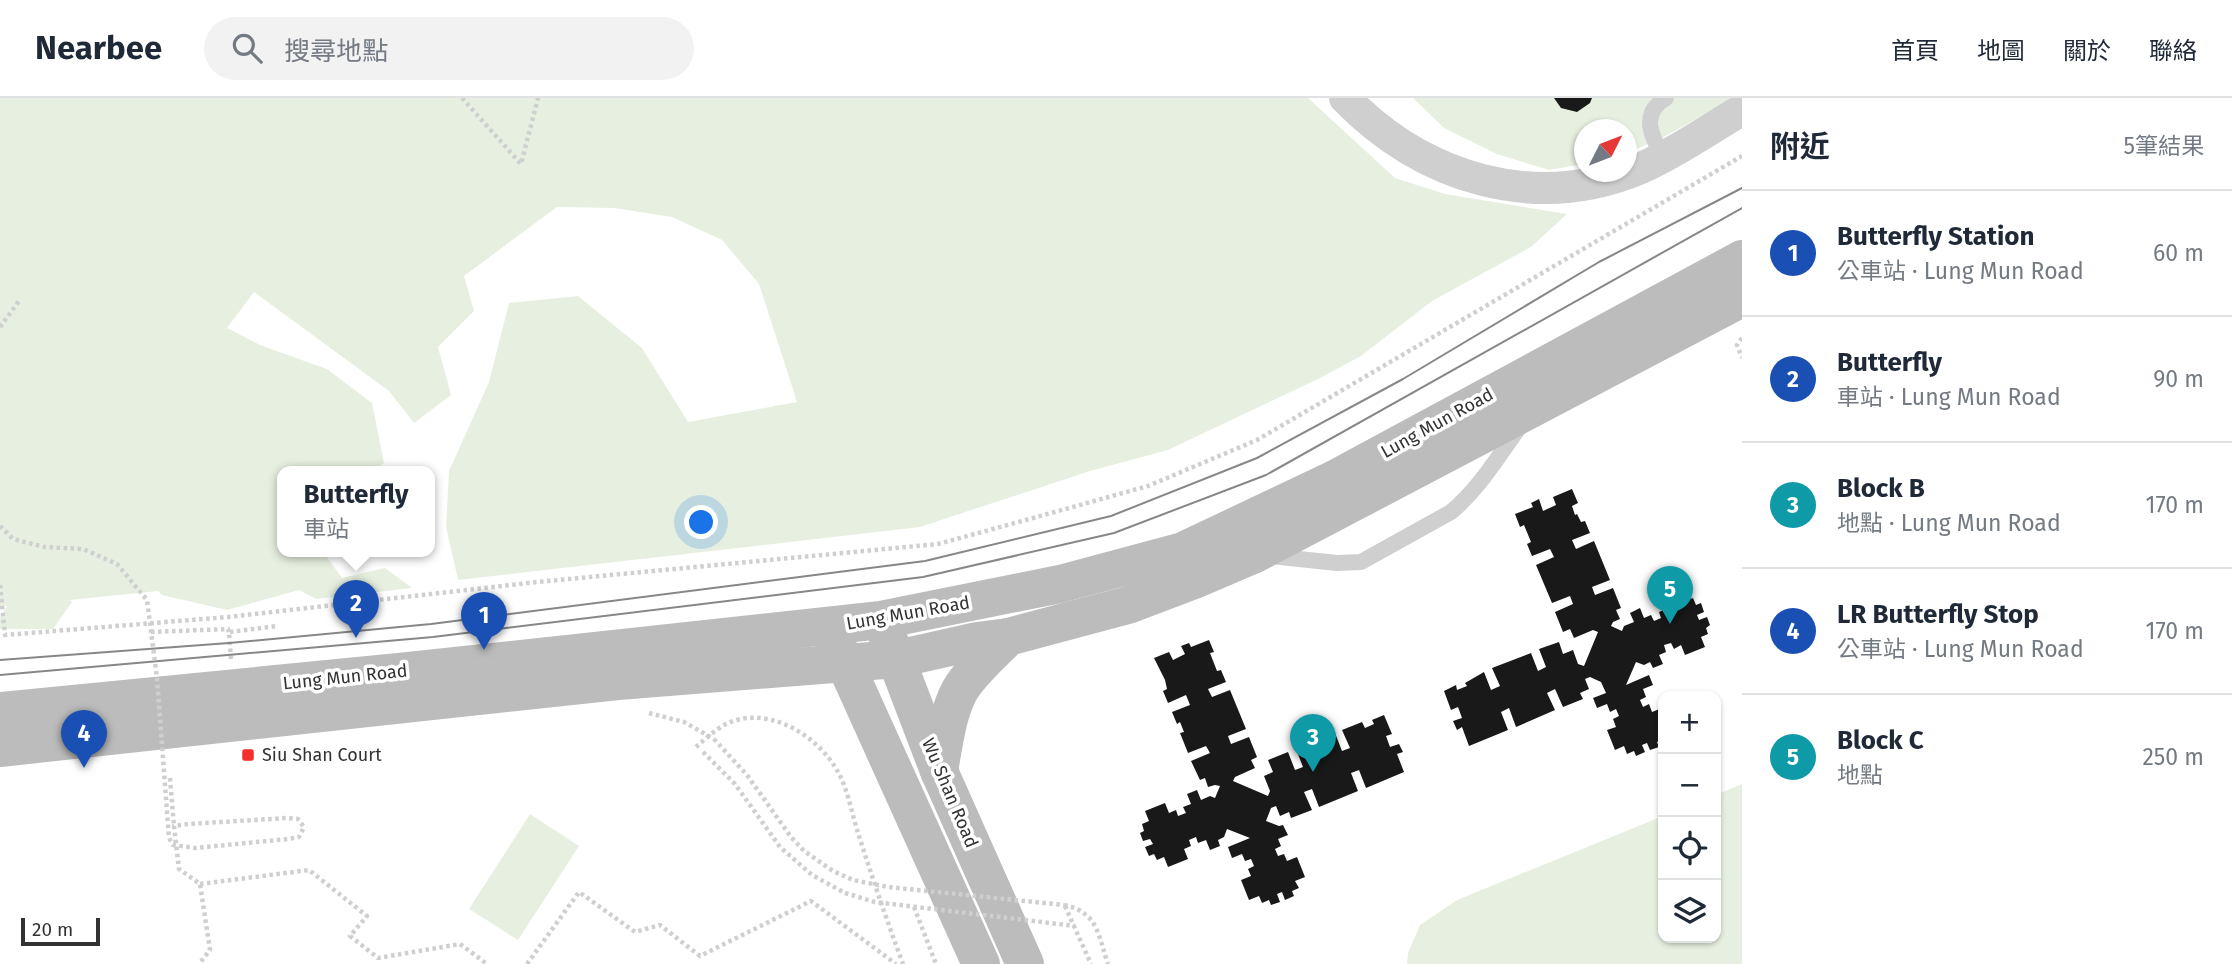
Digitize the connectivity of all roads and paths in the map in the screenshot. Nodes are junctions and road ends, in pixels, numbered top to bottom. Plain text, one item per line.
1 (461, 98) edge
2 (538, 98) edge
3 (1345, 98) edge
4 (1666, 98) edge
5 (1742, 110) edge
6 (1662, 156) junction
7 (1742, 156) edge
8 (1742, 259) edge
9 (1742, 298) edge
10 (19, 301) dead end
11 (0, 327) edge
12 (1742, 338) edge
13 (1742, 358) edge
14 (1535, 406) junction
15 (0, 526) edge
16 (1255, 554) junction
17 (0, 584) edge
18 (228, 617) junction
19 (881, 620) junction
20 (278, 626) dead end
21 (829, 626) junction
22 (228, 630) junction
23 (152, 632) junction
24 (3, 634) edge
25 (1008, 637) junction
26 (897, 659) junction
27 (845, 662) junction
28 (231, 664) dead end
29 (0, 711) edge
30 (714, 739) dead end
31 (696, 747) dead end
32 (0, 748) edge
33 (704, 752) dead end
34 (939, 771) junction
35 (170, 778) dead end
36 (174, 826) junction
37 (200, 884) junction
38 (1065, 905) junction
39 (914, 907) junction
40 (1075, 926) junction
41 (378, 958) junction
42 (199, 964) edge
43 (383, 964) edge
44 (487, 964) edge
45 (527, 964) edge
46 (896, 964) edge
47 (904, 964) edge
48 (936, 964) edge
49 (981, 964) edge
50 (1025, 964) edge
51 (1091, 964) edge
52 (1108, 964) edge

1 - 2 path
3 - 6 street
4 - 6 lane
5 - 6 street
7 - 18 path
8 - 19 main road, Lung Mun Road
9 - 14 main road, Lung Mun Road
10 - 11 path
12 - 13 path
14 - 16 main road, Lung Mun Road
14 - 16 lane
15 - 23 path, bridge
16 - 25 main road, Lung Mun Road
17 - 24 path
18 - 22 path
18 - 24 path
19 - 21 main road, Lung Mun Road
19 - 26 main road, Wu Shan Road
20 - 22 path
21 - 27 main road
21 - 29 main road, Lung Mun Road
22 - 23 path
22 - 28 path
23 - 36 path, bridge
25 - 26 main road, Lung Mun Road
25 - 34 main road
26 - 27 main road, Lung Mun Road
26 - 34 main road, Wu Shan Road
27 - 32 main road, Lung Mun Road
27 - 49 main road
30 - 38 path, bridge
31 - 47 path
33 - 39 path, bridge
34 - 50 main road, Wu Shan Road
35 - 36 path
36 - 37 path
37 - 41 path
37 - 42 path
38 - 40 path
38 - 52 path
39 - 40 path, bridge
39 - 48 path
40 - 51 path
41 - 43 path
41 - 44 path
45 - 46 path

